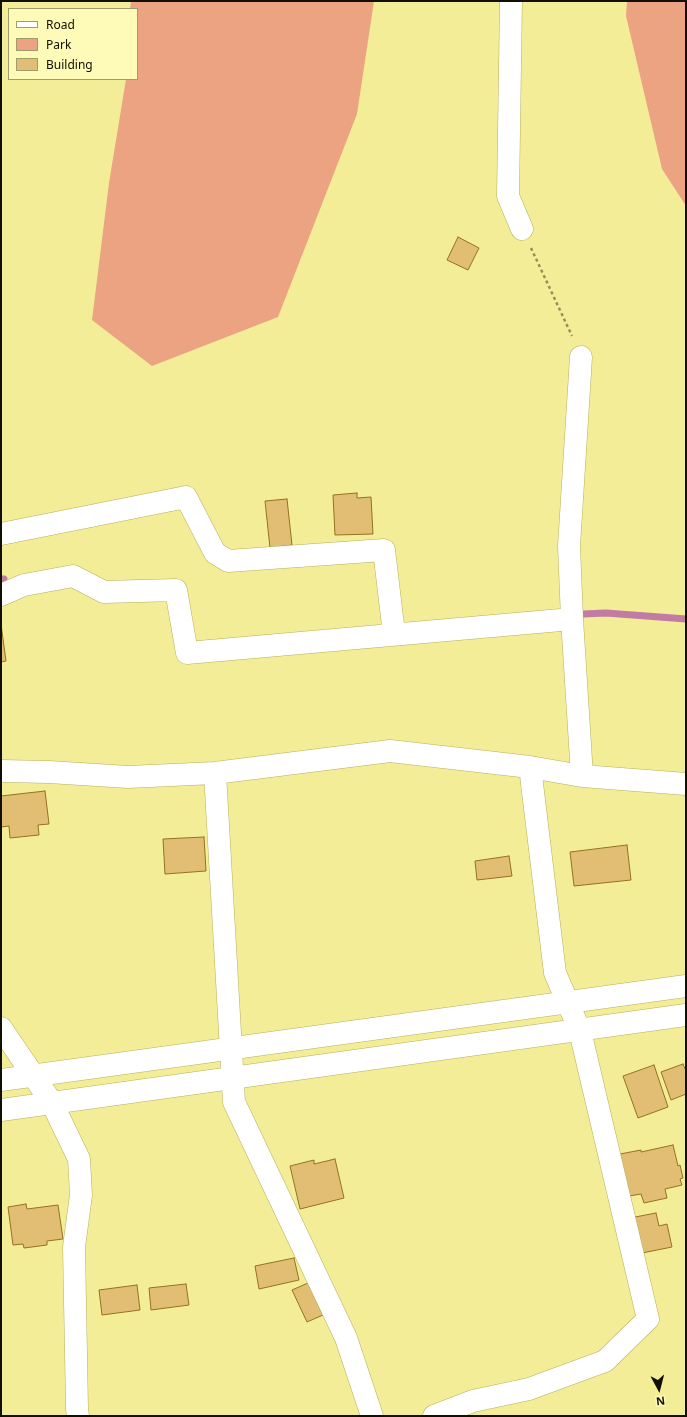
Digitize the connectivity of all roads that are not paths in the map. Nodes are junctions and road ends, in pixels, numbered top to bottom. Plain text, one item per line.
1 (511, 1) edge
2 (522, 229) road end
3 (582, 357) road end
4 (1, 534) edge
5 (1, 595) edge
6 (572, 618) junction
7 (394, 634) junction
8 (530, 767) junction
9 (1, 771) edge
10 (215, 773) junction
11 (582, 776) junction
12 (686, 784) edge
13 (686, 986) edge
14 (568, 1003) junction
15 (686, 1015) edge
16 (1, 1028) edge
17 (580, 1031) junction
18 (232, 1048) junction
19 (32, 1075) junction
20 (233, 1078) junction
21 (1, 1080) edge
22 (52, 1103) junction
23 (1, 1110) edge
24 (78, 1416) edge
25 (372, 1416) edge
26 (434, 1416) edge

1 - 2 street
3 - 6 street
4 - 7 street
5 - 7 street
6 - 7 street
6 - 11 street
8 - 10 street
8 - 11 street
8 - 14 street
9 - 10 street
10 - 18 street
11 - 12 street
13 - 14 street
14 - 17 street
14 - 18 street
15 - 17 street
16 - 19 street
17 - 20 street
17 - 26 street
18 - 19 street
18 - 20 street
19 - 21 street
19 - 22 street
20 - 22 street
20 - 25 street
22 - 23 street
22 - 24 street

